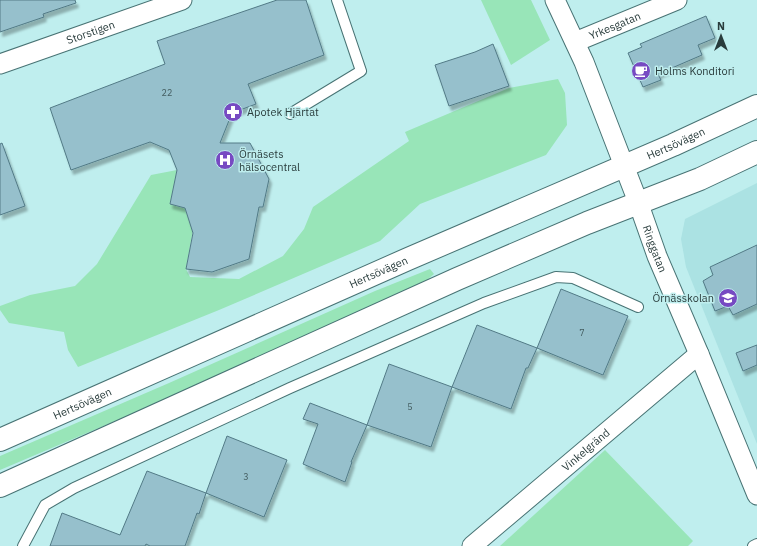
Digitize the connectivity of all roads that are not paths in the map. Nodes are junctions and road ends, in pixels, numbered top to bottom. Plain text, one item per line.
1 (182, 0) edge
2 (337, 0) edge
3 (555, 0) edge
4 (677, 0) edge
5 (575, 42) junction
6 (0, 64) edge
7 (757, 106) edge
8 (290, 114) dead end
9 (757, 152) edge
10 (624, 166) junction
11 (638, 202) junction
12 (638, 307) dead end
13 (699, 354) junction
14 (0, 440) edge
15 (0, 486) edge
16 (757, 495) edge
17 (757, 544) edge
18 (23, 546) edge
19 (472, 546) edge
20 (753, 546) edge

1 - 6 street, Storstigen
2 - 8 lane
3 - 5 street, Ringgatan
4 - 5 street, Yrkesgatan
5 - 10 street, Ringgatan
7 - 10 main road, Hertsövägen
9 - 11 main road
10 - 11 street, Ringgatan
10 - 14 main road, Hertsövägen
11 - 13 street, Ringgatan
11 - 15 main road
12 - 18 lane
13 - 16 street, Ringgatan
13 - 19 street, Vinkelgränd
17 - 20 lane

